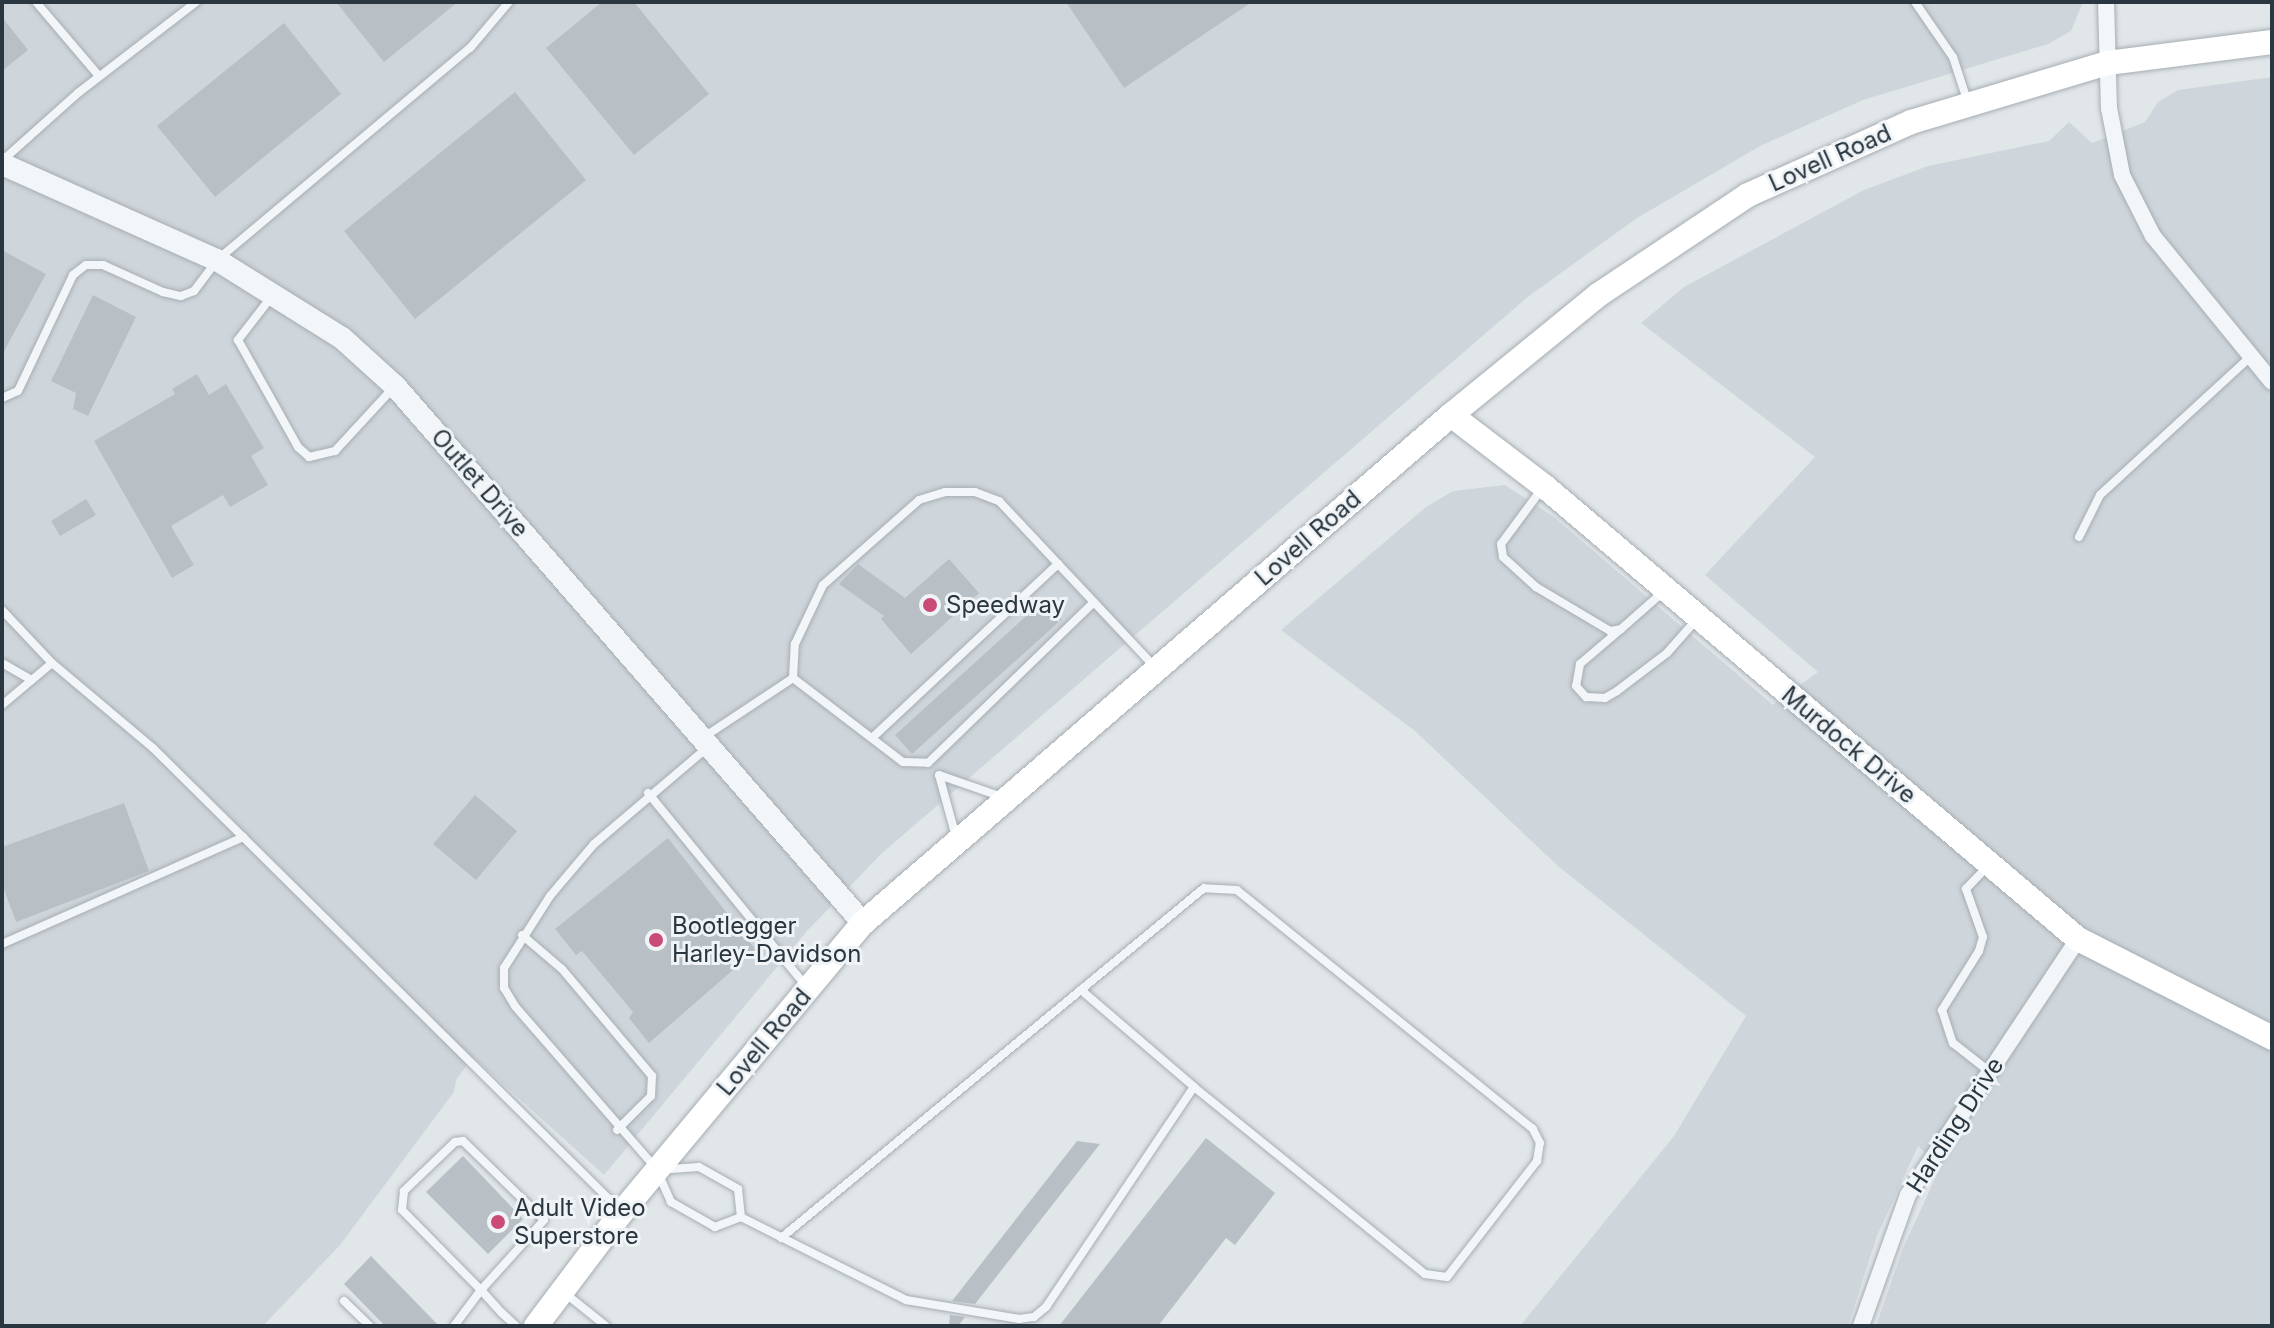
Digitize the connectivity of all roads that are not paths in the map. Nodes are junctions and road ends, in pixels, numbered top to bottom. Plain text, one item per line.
1 (36, 2) edge
2 (196, 2) edge
3 (509, 2) edge
4 (1915, 2) edge
5 (2106, 2) edge
6 (2272, 42) edge
7 (2108, 63) junction
8 (99, 76) junction
9 (1968, 103) junction
10 (2, 162) edge
11 (217, 260) junction
12 (275, 292) junction
13 (2248, 359) junction
14 (2272, 382) edge
15 (395, 386) junction
16 (2, 398) edge
17 (1451, 415) junction
18 (1544, 486) junction
19 (2079, 537) dead end
20 (1058, 564) junction
21 (1666, 590) junction
22 (1094, 602) junction
23 (2, 610) edge
24 (1699, 617) junction
25 (1621, 629) junction
26 (2, 663) edge
27 (52, 663) junction
28 (1156, 668) junction
29 (793, 678) junction
30 (32, 680) junction
31 (2, 705) edge
32 (872, 738) junction
33 (706, 741) junction
34 (928, 763) junction
35 (939, 775) junction
36 (651, 791) junction
37 (1007, 799) junction
38 (243, 837) junction
39 (957, 842) junction
40 (1990, 864) junction
41 (863, 923) junction
42 (522, 935) junction
43 (2078, 939) junction
44 (2, 944) edge
45 (808, 989) junction
46 (1081, 990) junction
47 (2272, 1038) edge
48 (1990, 1072) junction
49 (1194, 1087) junction
50 (617, 1130) junction
51 (657, 1170) junction
52 (622, 1212) junction
53 (741, 1217) junction
54 (781, 1238) junction
55 (481, 1290) junction
56 (562, 1291) junction
57 (344, 1301) dead end
58 (370, 1326) edge
59 (454, 1326) edge
60 (516, 1326) edge
61 (536, 1326) edge
62 (606, 1326) edge
63 (1861, 1326) edge

1 - 8 lane
2 - 8 lane
3 - 11 lane
4 - 9 lane
5 - 7 street
6 - 7 main road, Lovell Road
7 - 9 main road, Lovell Road
7 - 13 street
8 - 10 lane
9 - 17 main road, Lovell Road
10 - 11 street, Outlet Drive
11 - 12 street, Outlet Drive
11 - 16 lane
12 - 15 street, Outlet Drive
12 - 15 lane
13 - 14 street
13 - 19 lane
15 - 33 street, Outlet Drive
17 - 18 main road, Murdock Drive
17 - 28 main road, Lovell Road
18 - 21 main road, Murdock Drive
18 - 25 lane
20 - 22 lane
20 - 29 lane
20 - 32 lane
21 - 24 main road, Murdock Drive
21 - 25 lane
22 - 28 lane
22 - 34 lane
23 - 27 lane
24 - 25 lane
24 - 40 main road, Murdock Drive
26 - 30 lane
27 - 30 lane
27 - 38 lane
28 - 37 main road, Lovell Road
29 - 32 lane
29 - 33 lane
30 - 31 lane
32 - 34 lane
33 - 36 lane
33 - 41 street, Outlet Drive
34 - 35 lane
35 - 37 lane
35 - 39 lane
36 - 42 lane
36 - 45 lane
37 - 39 main road, Lovell Road
38 - 44 lane
38 - 52 lane
39 - 41 main road, Lovell Road
40 - 43 main road, Murdock Drive
40 - 48 lane
41 - 45 main road, Lovell Road
42 - 50 lane
42 - 50 lane
43 - 47 main road, Murdock Drive
43 - 48 street, Harding Drive
45 - 51 main road, Lovell Road
46 - 49 lane
46 - 49 lane
46 - 54 lane
48 - 63 street, Harding Drive
49 - 54 lane
50 - 51 lane
51 - 52 main road, Lovell Road
51 - 53 lane
51 - 53 lane
52 - 56 main road, Lovell Road
53 - 54 lane
55 - 55 lane
55 - 59 lane
55 - 60 lane
56 - 61 main road, Lovell Road
56 - 62 lane
57 - 58 lane

